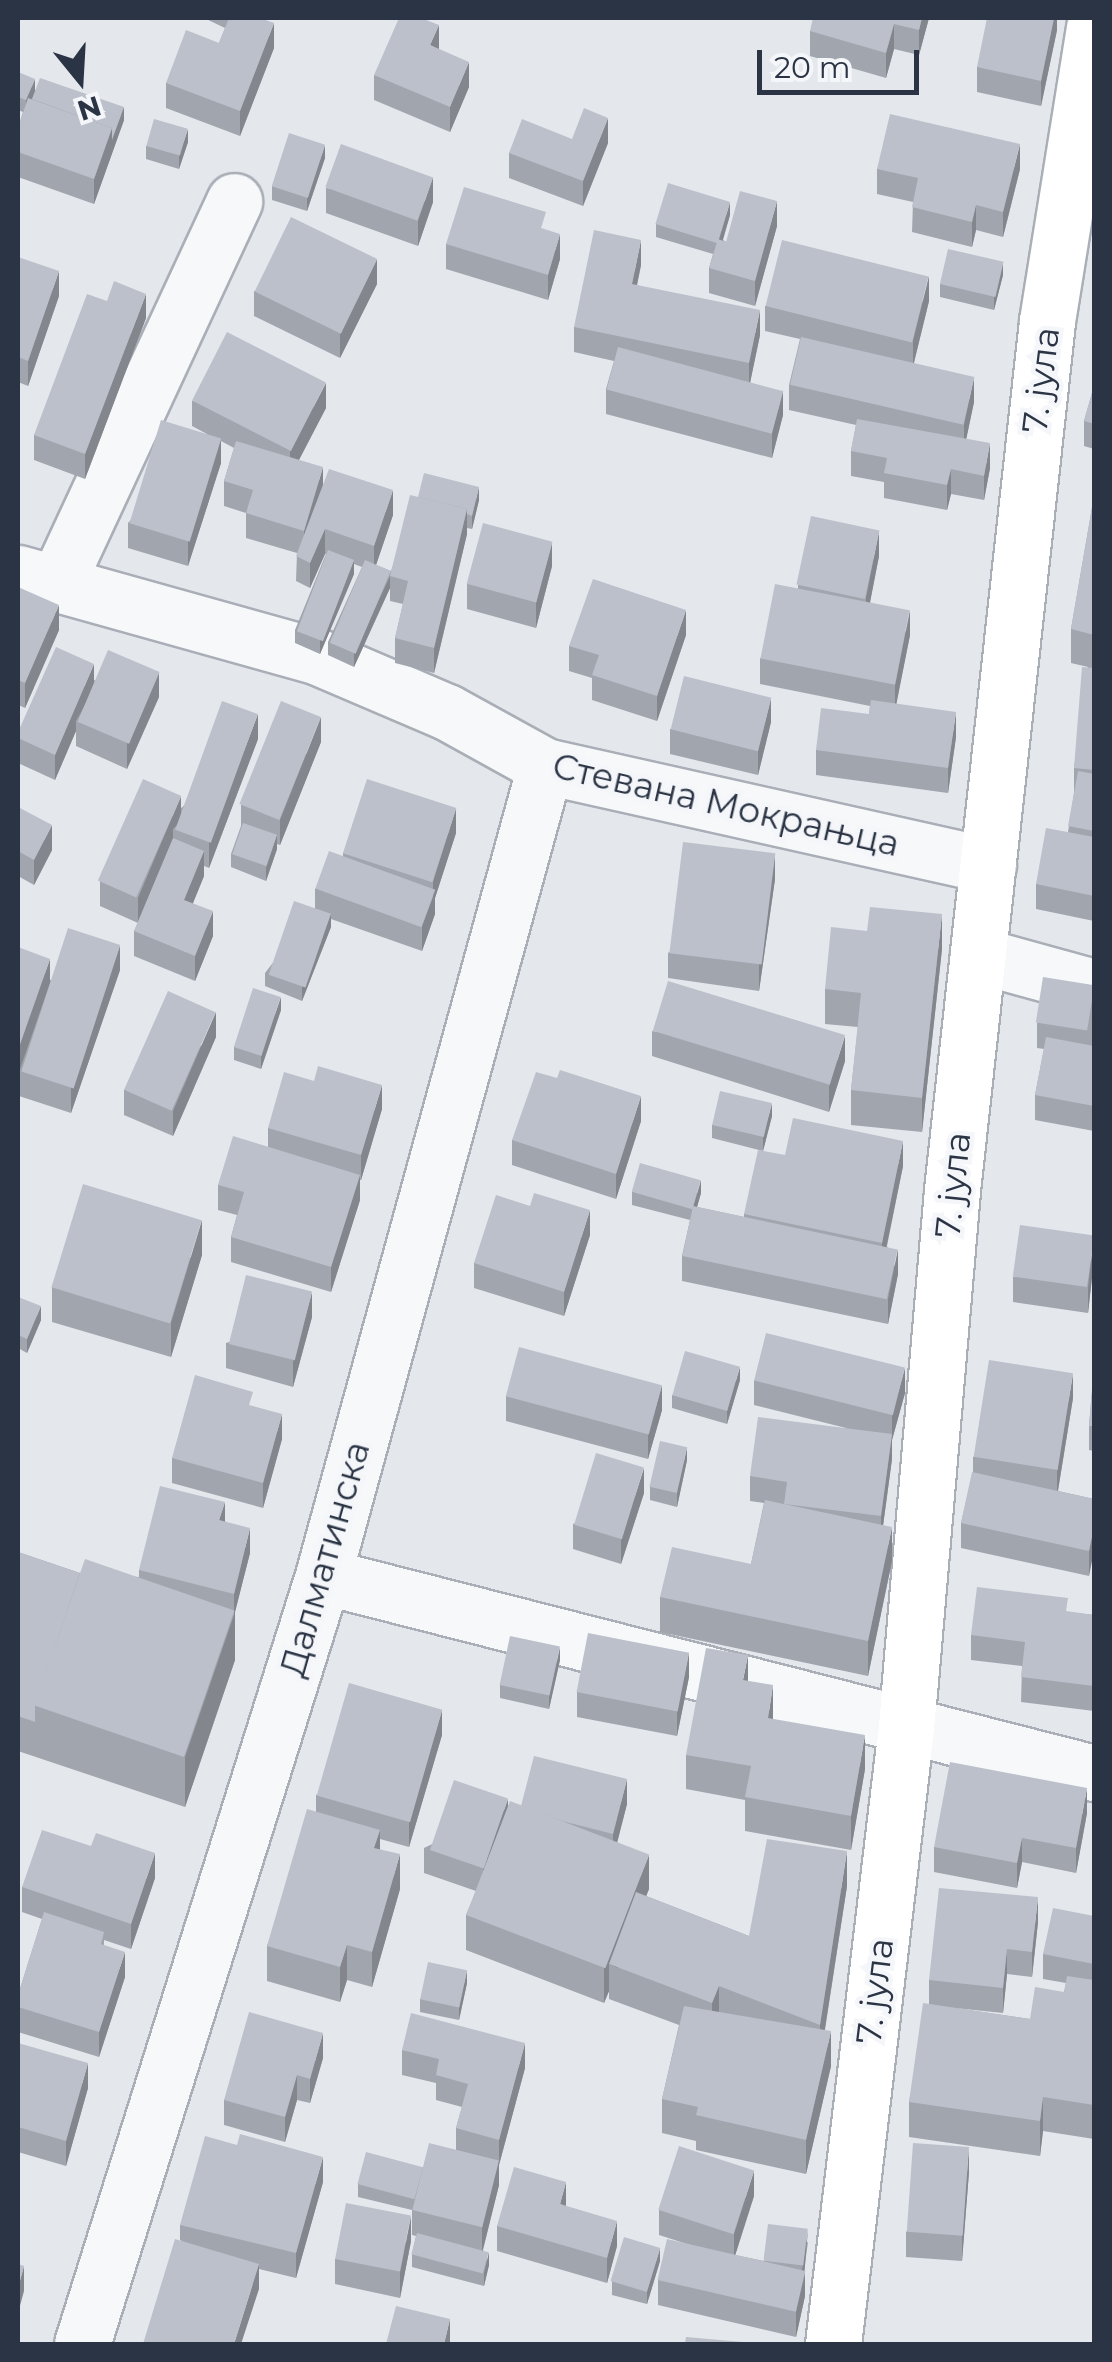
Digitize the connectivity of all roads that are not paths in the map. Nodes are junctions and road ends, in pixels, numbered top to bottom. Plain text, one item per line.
1 (1094, 28) edge
2 (234, 201) dead end
3 (37, 578) edge
4 (546, 766) junction
5 (988, 865) junction
6 (978, 955) junction
7 (1094, 987) edge
8 (323, 1576) junction
9 (906, 1727) junction
10 (1094, 1772) edge
11 (82, 2344) edge
12 (834, 2344) edge

1 - 5 main road, 7. јула
2 - 3 street
3 - 4 street, Стевана Мокрањца
4 - 5 street, Стевана Мокрањца
4 - 8 street, Далматинска
5 - 6 main road, 7. јула
6 - 7 street
6 - 9 main road, 7. јула
8 - 9 street
8 - 11 street, Далматинска
9 - 10 street
9 - 12 main road, 7. јула

